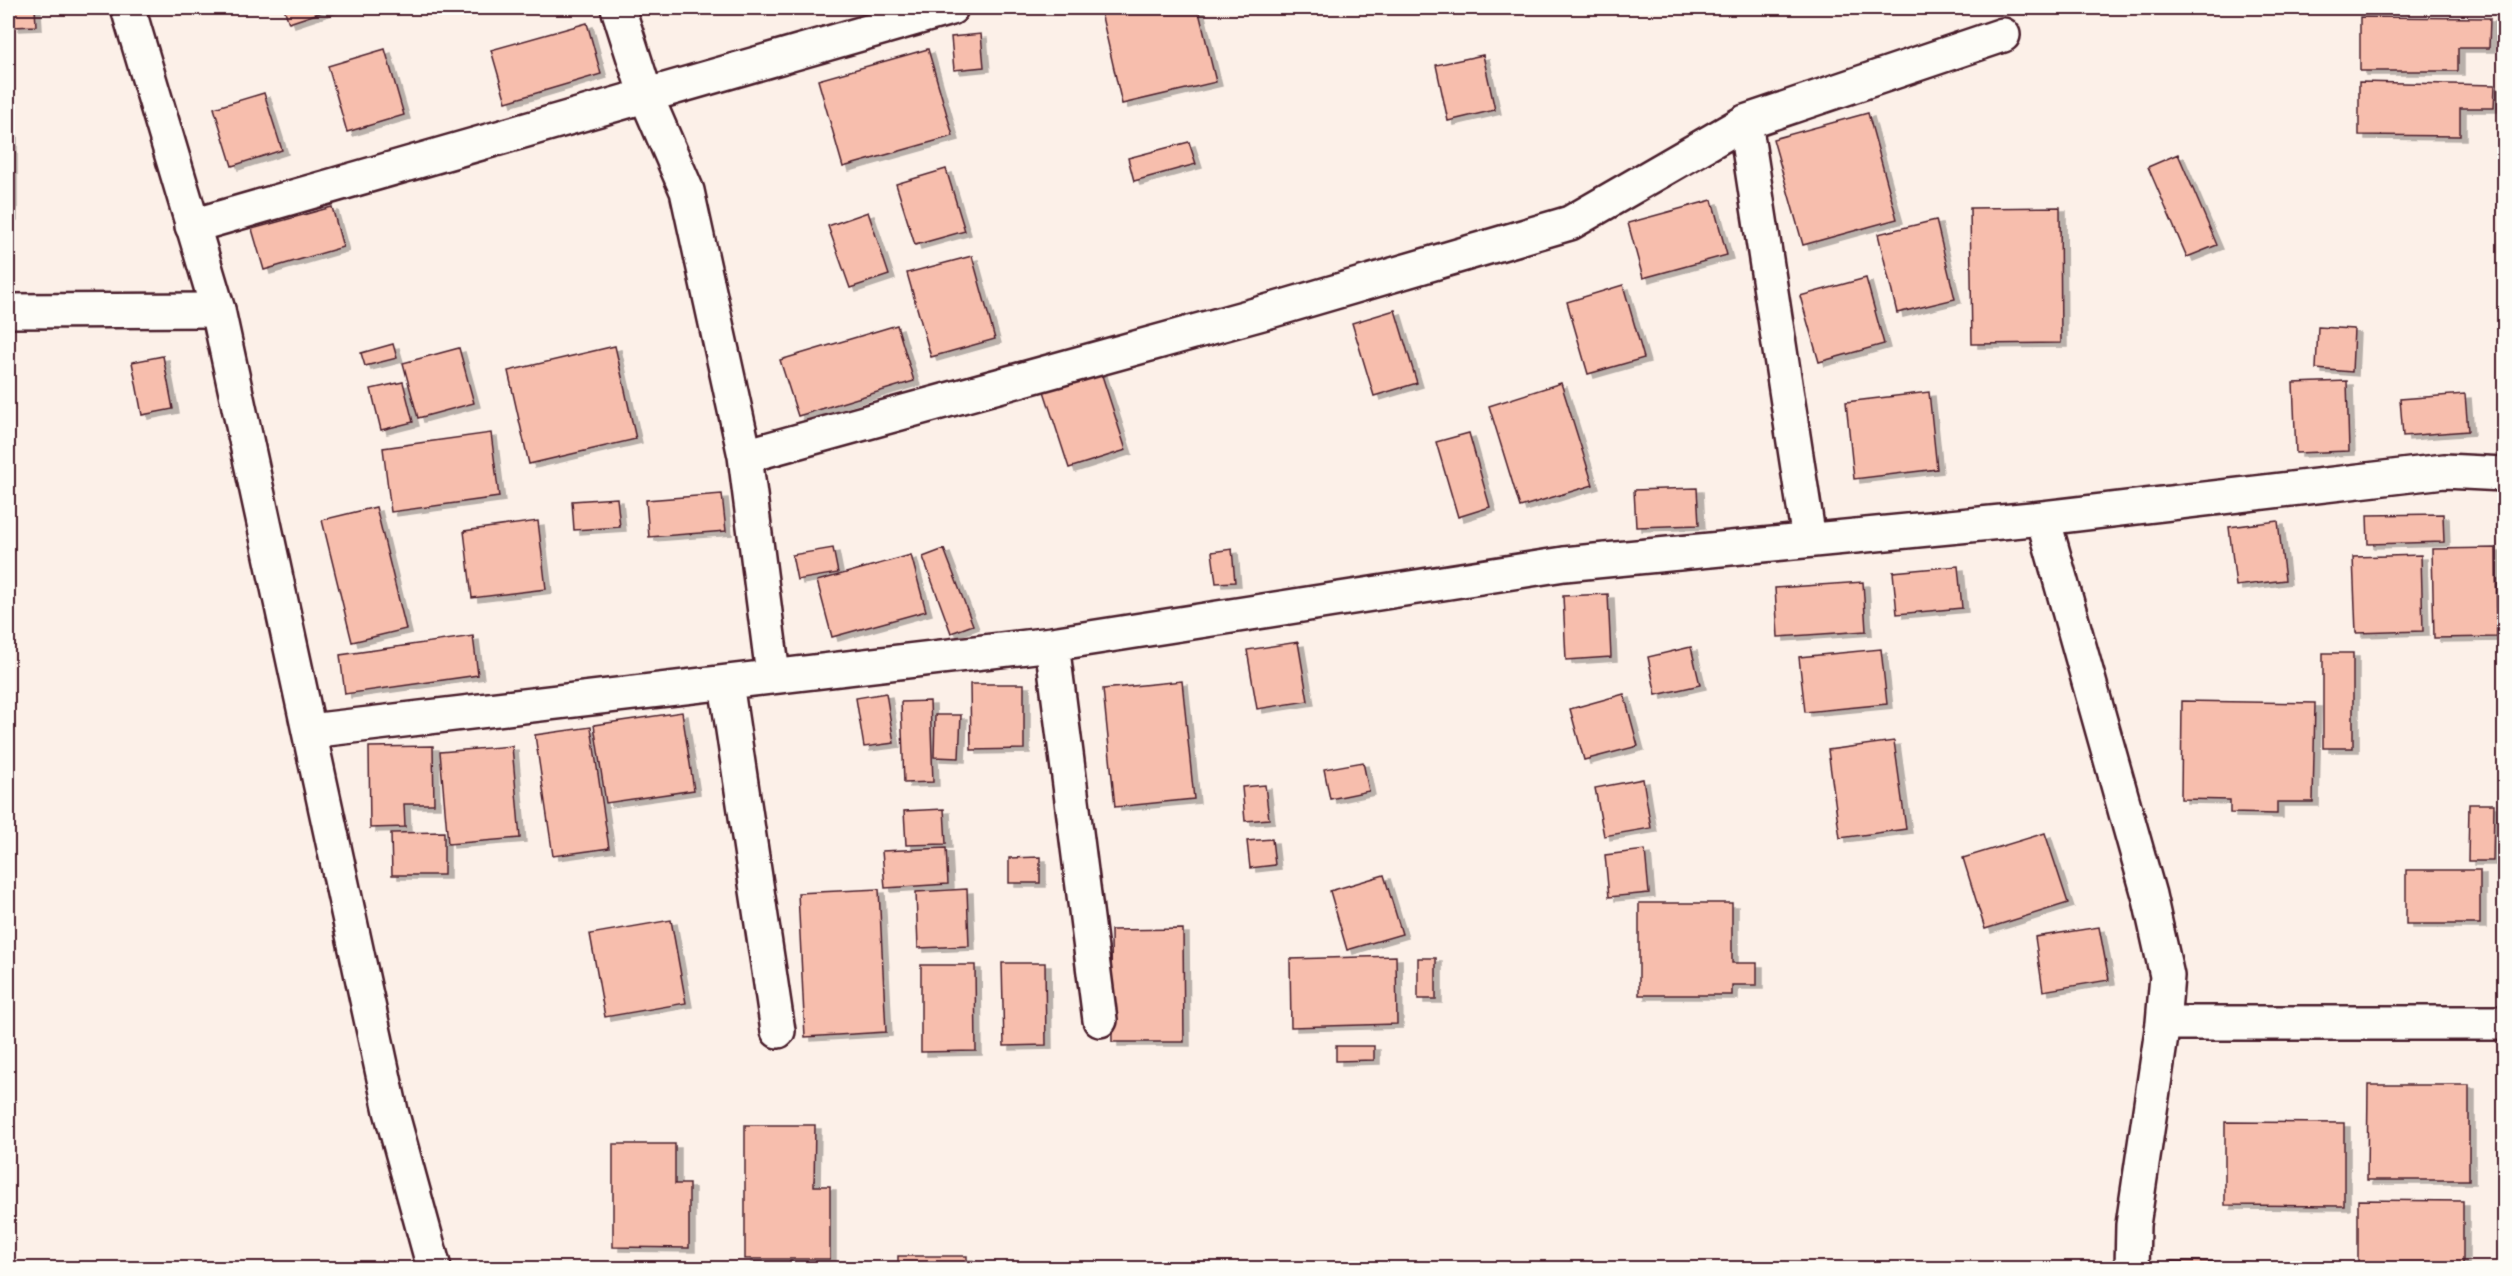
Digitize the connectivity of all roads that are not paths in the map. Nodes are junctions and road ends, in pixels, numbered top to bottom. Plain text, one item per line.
1 (128, 8) edge
2 (618, 8) edge
3 (951, 8) edge
4 (2003, 35) dead end
5 (646, 96) junction
6 (1745, 122) junction
7 (192, 226) junction
8 (218, 310) junction
9 (8, 311) edge
10 (745, 456) junction
11 (2505, 474) edge
12 (2043, 518) junction
13 (1809, 540) junction
14 (1052, 644) junction
15 (773, 675) junction
16 (726, 683) junction
17 (310, 731) junction
18 (1100, 1020) dead end
19 (2163, 1023) junction
20 (2505, 1023) edge
21 (778, 1031) dead end
22 (434, 1269) edge
23 (2132, 1269) edge

1 - 7 street
2 - 5 street
3 - 5 street
4 - 6 street
5 - 7 street
5 - 10 street
6 - 10 street
6 - 13 street
7 - 8 street
8 - 9 street
8 - 17 street
10 - 15 street
11 - 12 street
12 - 13 street
12 - 19 street
13 - 14 street
14 - 15 street
14 - 18 street
15 - 16 street
16 - 17 street
16 - 21 street
17 - 22 street
19 - 20 street
19 - 23 street

